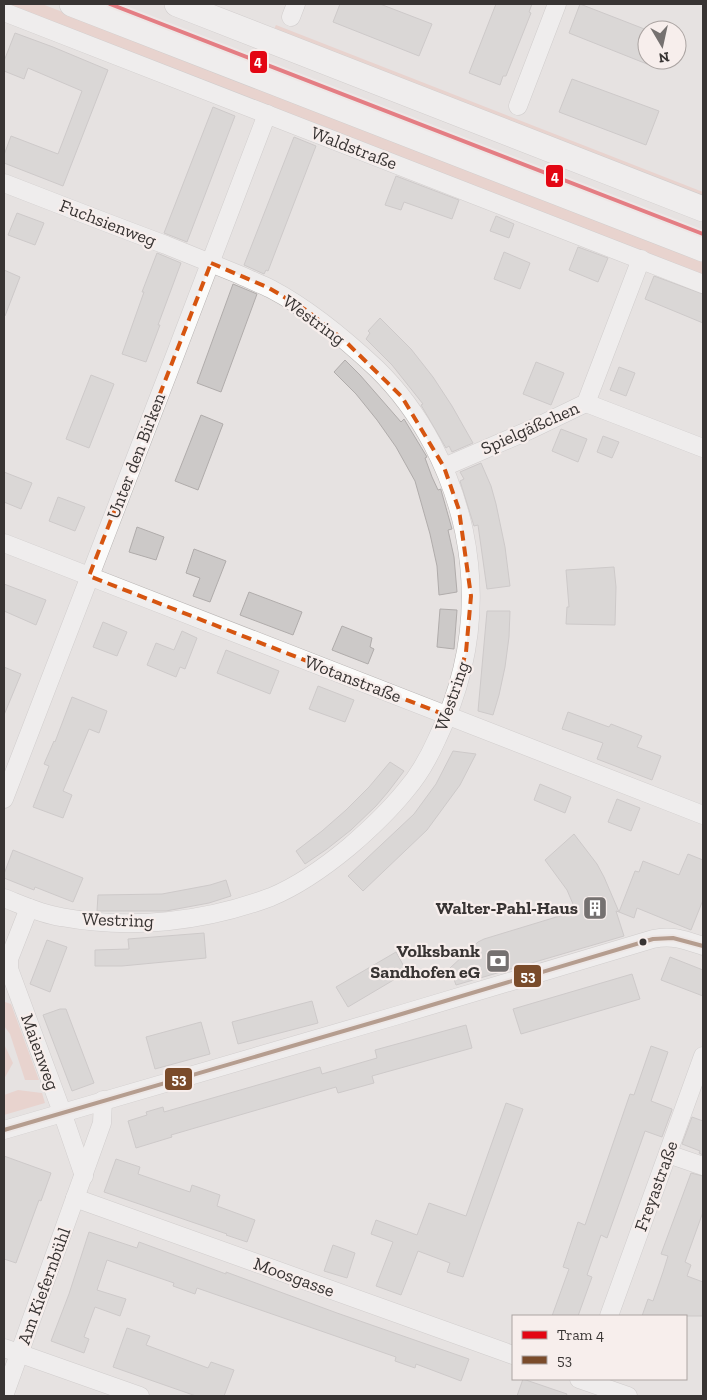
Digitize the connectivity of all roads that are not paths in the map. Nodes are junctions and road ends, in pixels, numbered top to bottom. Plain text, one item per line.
1 (72, 4) edge
2 (177, 4) edge
3 (557, 4) edge
4 (4, 12) edge
5 (518, 106) dead end
6 (267, 114) junction
7 (5, 186) edge
8 (703, 209) edge
9 (703, 249) edge
10 (641, 259) junction
11 (211, 263) junction
12 (703, 284) edge
13 (586, 403) junction
14 (703, 448) edge
15 (444, 467) junction
16 (4, 543) edge
17 (89, 576) junction
18 (448, 716) junction
19 (4, 798) edge
20 (703, 815) edge
21 (4, 898) edge
22 (30, 908) junction
23 (703, 946) edge
24 (703, 1056) edge
25 (103, 1100) junction
26 (62, 1112) junction
27 (4, 1130) edge
28 (668, 1154) junction
29 (703, 1166) edge
30 (84, 1176) junction
31 (75, 1198) junction
32 (609, 1315) edge
33 (12, 1350) edge
34 (512, 1355) edge
35 (583, 1384) edge
36 (4, 1396) edge
37 (140, 1396) edge
38 (628, 1396) edge

1 - 9 main road, Waldstraße
2 - 8 main road
3 - 5 street
4 - 6 street, Waldstraße
6 - 10 street, Waldstraße
6 - 11 street, Unter den Birken
7 - 11 street, Fuchsienweg
10 - 12 street, Waldstraße
10 - 13 street, Spielgäßchen
11 - 15 street, Westring
11 - 17 street, Unter den Birken
13 - 14 street
13 - 15 street, Spielgäßchen
15 - 18 street, Westring
16 - 17 street, Wotanstraße
17 - 18 street, Wotanstraße
17 - 19 street, Unter den Birken
18 - 20 street, Wotanstraße
18 - 22 street, Westring
21 - 22 street, Westring
22 - 26 street, Maienweg
23 - 25 street
24 - 28 street, Freyastraße
25 - 26 street
25 - 30 street, Am Kiefernbühl
26 - 27 street
26 - 30 street
28 - 29 street
28 - 32 street, Freyastraße
30 - 31 street, Am Kiefernbühl
31 - 33 street, Am Kiefernbühl
31 - 34 street, Moosgasse
33 - 36 street, Am Kiefernbühl
33 - 37 street
35 - 38 street

